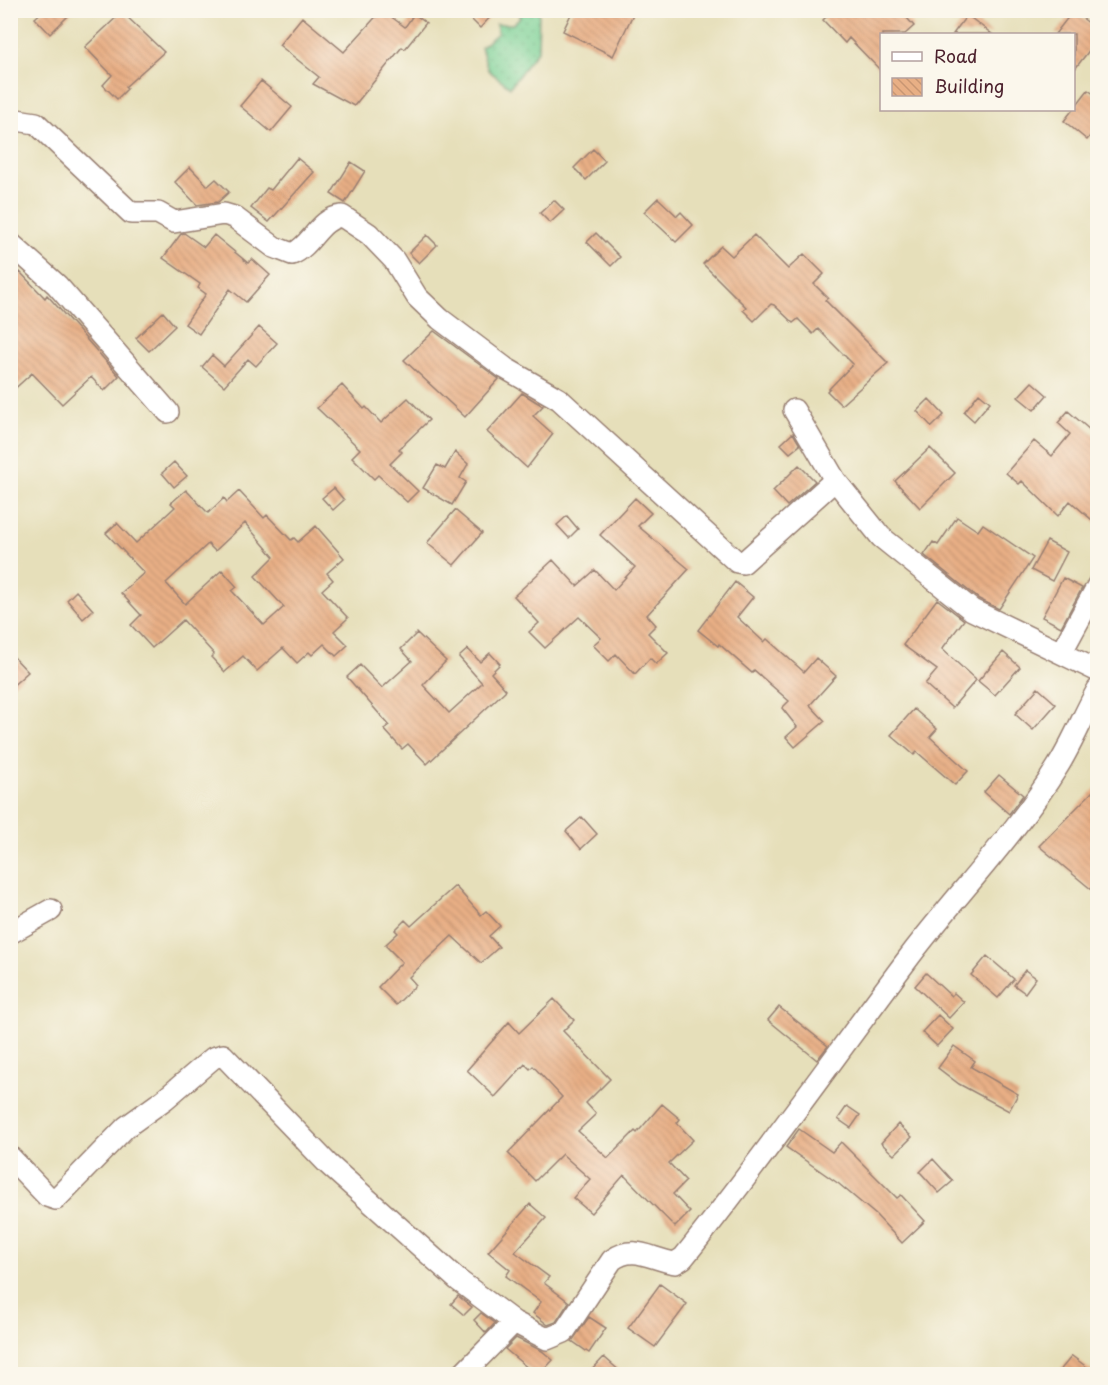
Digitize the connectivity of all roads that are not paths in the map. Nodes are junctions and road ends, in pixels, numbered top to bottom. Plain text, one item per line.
1 (10, 119) edge
2 (10, 243) edge
3 (794, 410) dead end
4 (168, 412) dead end
5 (836, 480) junction
6 (1098, 585) edge
7 (1061, 653) junction
8 (1098, 671) edge
9 (1098, 689) edge
10 (51, 910) dead end
11 (10, 933) edge
12 (10, 1157) edge
13 (514, 1322) junction
14 (463, 1374) edge

1 - 5 street
2 - 4 street
3 - 5 street
5 - 7 street
6 - 7 street
7 - 8 street
9 - 13 street
10 - 11 street
12 - 13 street
13 - 14 street

